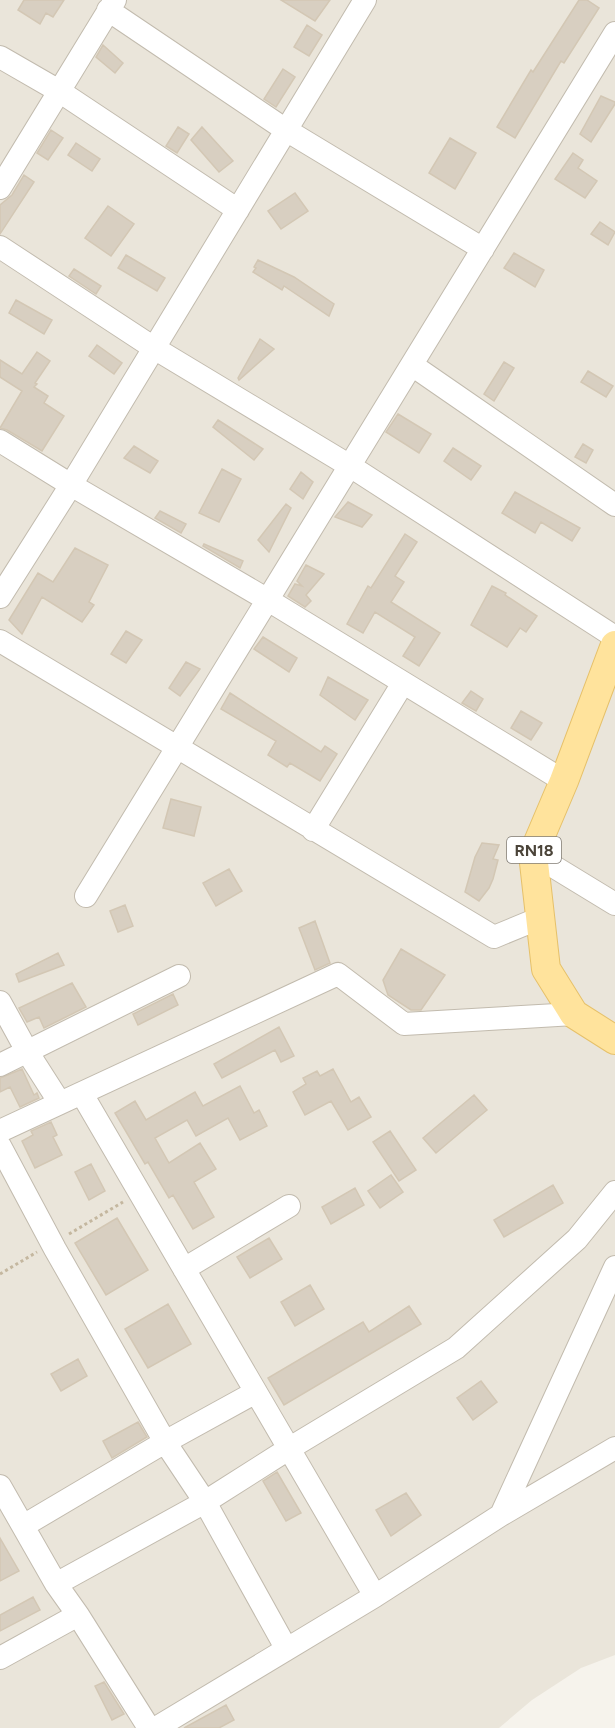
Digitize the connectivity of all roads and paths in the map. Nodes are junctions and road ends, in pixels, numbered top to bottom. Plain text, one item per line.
1 (364, 0) edge
2 (112, 5) edge
3 (615, 33) edge
4 (0, 57) edge
5 (59, 91) junction
6 (286, 130) junction
7 (0, 188) edge
8 (238, 210) junction
9 (0, 247) edge
10 (483, 249) junction
11 (154, 348) junction
12 (412, 365) junction
13 (0, 441) edge
14 (350, 466) junction
15 (71, 485) junction
16 (615, 505) edge
17 (0, 597) edge
18 (268, 600) junction
19 (615, 637) edge
20 (0, 641) edge
21 (615, 645) edge
22 (403, 683) junction
23 (178, 747) junction
24 (564, 781) junction
25 (313, 830) junction
26 (533, 854) junction
27 (86, 897) dead end
28 (615, 904) edge
29 (540, 918) junction
30 (180, 976) dead end
31 (0, 1002) edge
32 (574, 1014) junction
33 (615, 1040) edge
34 (28, 1053) junction
35 (0, 1065) edge
36 (82, 1094) junction
37 (60, 1103) junction
38 (0, 1131) edge
39 (0, 1146) edge
40 (615, 1192) edge
41 (289, 1206) dead end
42 (615, 1267) edge
43 (184, 1269) junction
44 (256, 1392) junction
45 (165, 1442) junction
46 (290, 1448) junction
47 (615, 1448) edge
48 (0, 1486) edge
49 (205, 1502) junction
50 (501, 1515) junction
51 (23, 1526) junction
52 (56, 1584) junction
53 (375, 1596) junction
54 (78, 1615) junction
55 (286, 1648) junction
56 (0, 1658) edge
57 (149, 1728) edge
58 (156, 1728) edge

1 - 6 street
2 - 5 street
2 - 6 street
3 - 10 street
4 - 5 street
5 - 7 street
5 - 8 street
6 - 8 street
6 - 10 street
8 - 11 street
9 - 11 street
10 - 12 street
11 - 14 street
11 - 15 street
12 - 14 street
12 - 16 street
13 - 15 street
14 - 18 street
14 - 19 street
15 - 17 street
15 - 18 street
18 - 22 street
18 - 23 street
20 - 23 street
21 - 24 main road, RN18
22 - 24 street
22 - 25 street
23 - 25 street
23 - 27 street
24 - 26 main road, RN18
25 - 29 street
26 - 28 street
26 - 29 main road, RN18
29 - 32 main road, RN18
30 - 34 street
31 - 34 street
32 - 33 main road, RN18
32 - 36 street
34 - 35 street
34 - 37 street
36 - 37 street
36 - 43 street
37 - 38 street
39 - 45 street
40 - 46 street
41 - 43 street
42 - 50 street
43 - 44 street
44 - 45 street
44 - 46 street
45 - 49 street
45 - 51 street
46 - 49 street
46 - 53 street
47 - 50 street
48 - 51 street
49 - 52 street
49 - 55 street
50 - 53 street
51 - 52 street
52 - 54 street
53 - 55 street
54 - 56 street
54 - 57 street
55 - 58 street

